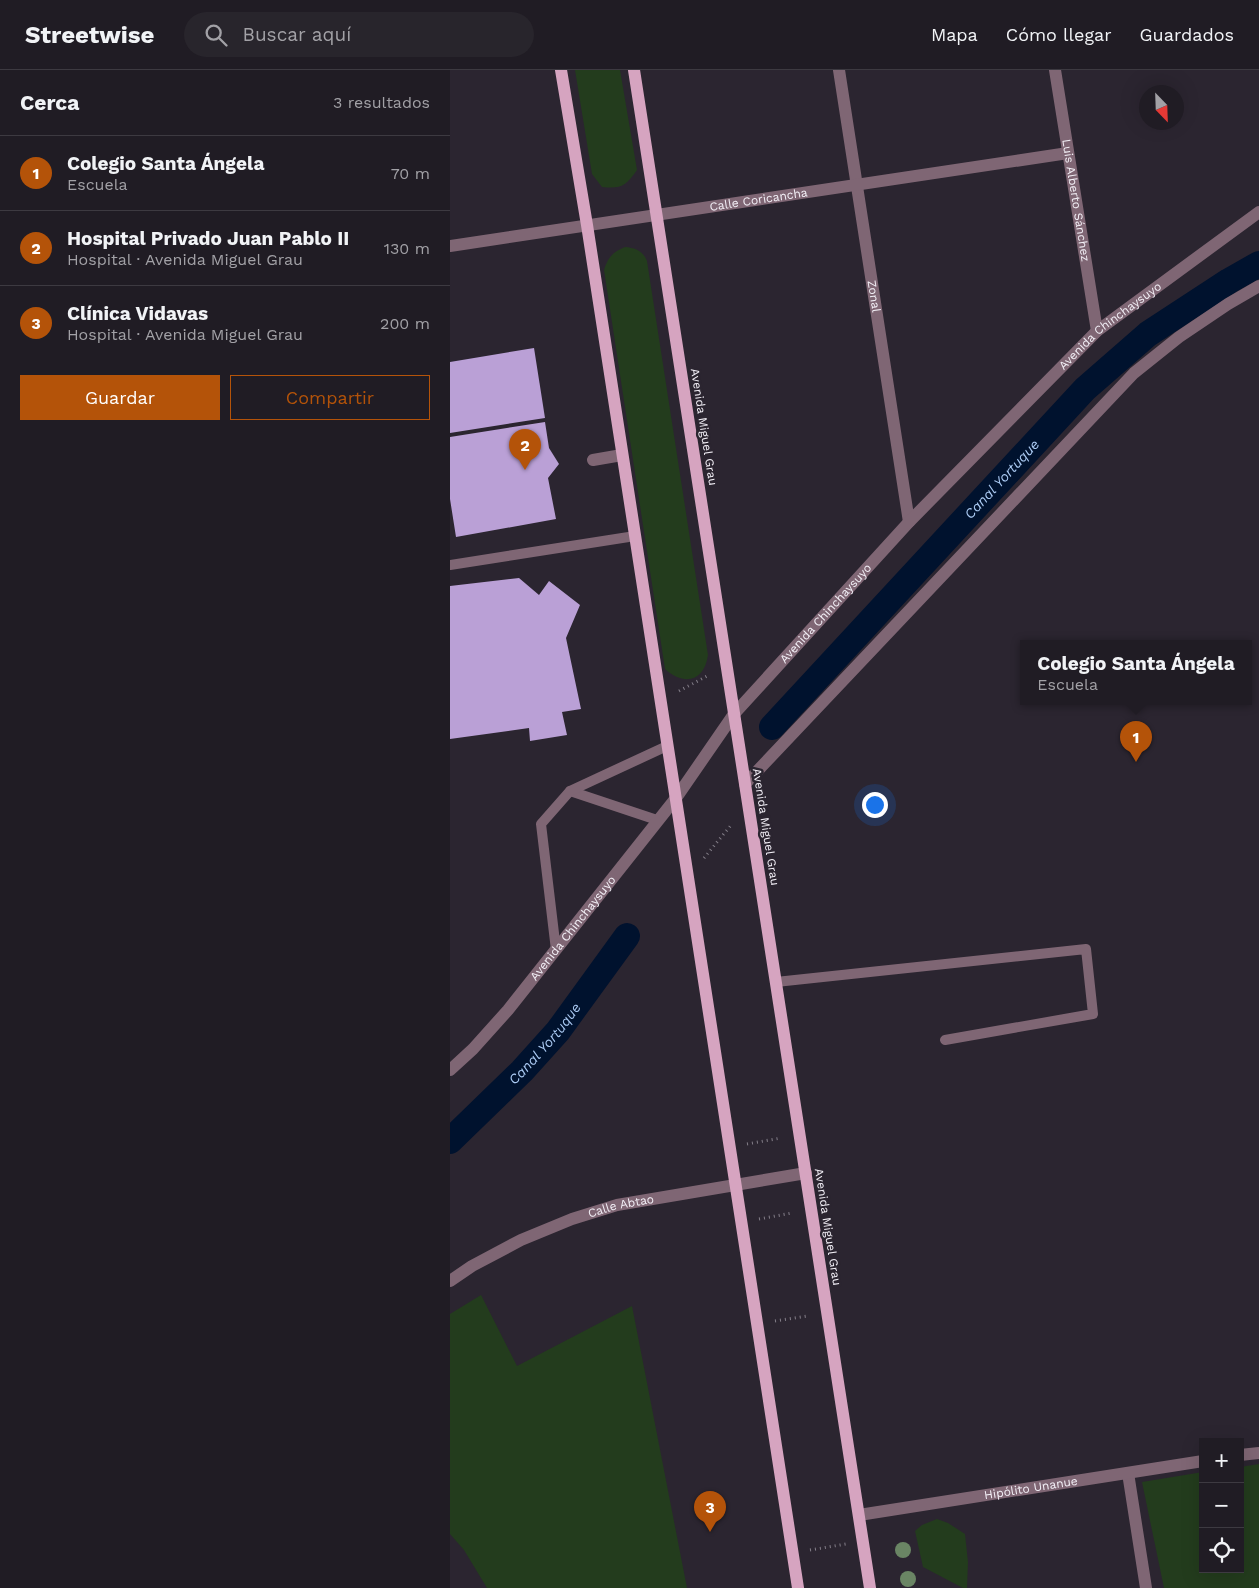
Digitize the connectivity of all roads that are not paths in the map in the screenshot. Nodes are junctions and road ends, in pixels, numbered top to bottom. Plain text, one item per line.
1 (561, 70) edge
2 (634, 70) edge
3 (840, 70) edge
4 (1055, 70) edge
5 (1068, 153) junction
6 (858, 185) junction
7 (1259, 212) edge
8 (657, 215) junction
9 (587, 225) junction
10 (450, 246) edge
11 (1259, 286) edge
12 (1097, 331) junction
13 (622, 456) junction
14 (593, 460) dead end
15 (909, 522) junction
16 (635, 536) junction
17 (450, 565) edge
18 (734, 714) junction
19 (667, 746) junction
20 (745, 784) junction
21 (570, 791) junction
22 (676, 798) junction
23 (657, 820) junction
24 (556, 950) junction
25 (776, 982) junction
26 (945, 1040) dead end
27 (450, 1070) edge
28 (806, 1173) junction
29 (735, 1185) junction
30 (450, 1281) edge
31 (1259, 1453) edge
32 (1244, 1455) edge
33 (1199, 1462) edge
34 (1128, 1473) junction
35 (859, 1515) junction
36 (798, 1588) edge
37 (870, 1588) edge
38 (1146, 1588) edge

1 - 9 main road
2 - 8 main road, Avenida Miguel Grau
3 - 6 street, Zonal
4 - 5 street, Luis Alberto Sánchez
5 - 6 street, Calle Coricancha
5 - 12 street, Luis Alberto Sánchez
6 - 8 street, Calle Coricancha
6 - 15 street, Zonal
7 - 12 street, Avenida Chinchaysuyo
8 - 9 street, Calle Coricancha
8 - 18 main road, Avenida Miguel Grau
9 - 10 street, Calle Coricancha
9 - 13 main road
11 - 20 street
12 - 15 street, Avenida Chinchaysuyo
13 - 14 street
13 - 16 main road
15 - 18 street, Avenida Chinchaysuyo
16 - 17 lane
16 - 19 main road
18 - 20 main road, Avenida Miguel Grau
18 - 22 street, Avenida Chinchaysuyo
19 - 21 lane
19 - 22 main road
20 - 25 main road, Avenida Miguel Grau
21 - 23 lane
21 - 24 lane
22 - 23 street, Avenida Chinchaysuyo
22 - 29 main road
23 - 24 street, Avenida Chinchaysuyo
24 - 27 street, Avenida Chinchaysuyo
25 - 26 lane
25 - 28 main road, Avenida Miguel Grau
28 - 29 street, Calle Abtao
28 - 35 main road, Avenida Miguel Grau
29 - 30 street, Calle Abtao
29 - 36 main road
31 - 32 street
33 - 34 street, Hipólito Unanue
34 - 35 street, Hipólito Unanue
34 - 38 street
35 - 37 main road, Avenida Miguel Grau

